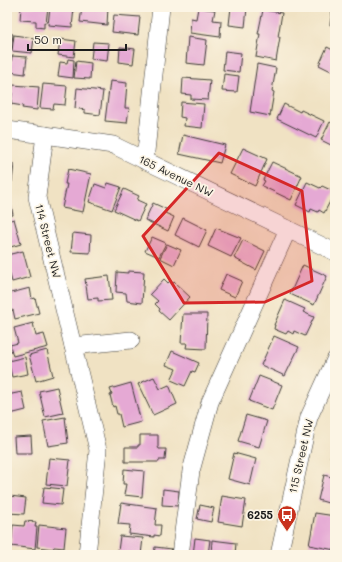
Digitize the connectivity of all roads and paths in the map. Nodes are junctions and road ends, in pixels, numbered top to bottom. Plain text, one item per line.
1 (161, 7) edge
2 (7, 130) edge
3 (45, 135) junction
4 (145, 161) junction
5 (288, 229) junction
6 (335, 252) edge
7 (131, 340) dead end
8 (73, 346) junction
9 (335, 360) edge
10 (87, 555) edge
11 (180, 555) edge
12 (279, 555) edge

1 - 4 street
2 - 3 street, 165 Avenue NW
3 - 4 street, 165 Avenue NW
3 - 8 street, 114 Street NW
4 - 5 street, 165 Avenue NW
5 - 6 street, 165 Avenue NW
5 - 11 street
7 - 8 street
8 - 10 street, 114 Street NW
9 - 12 street, 115 Street NW

